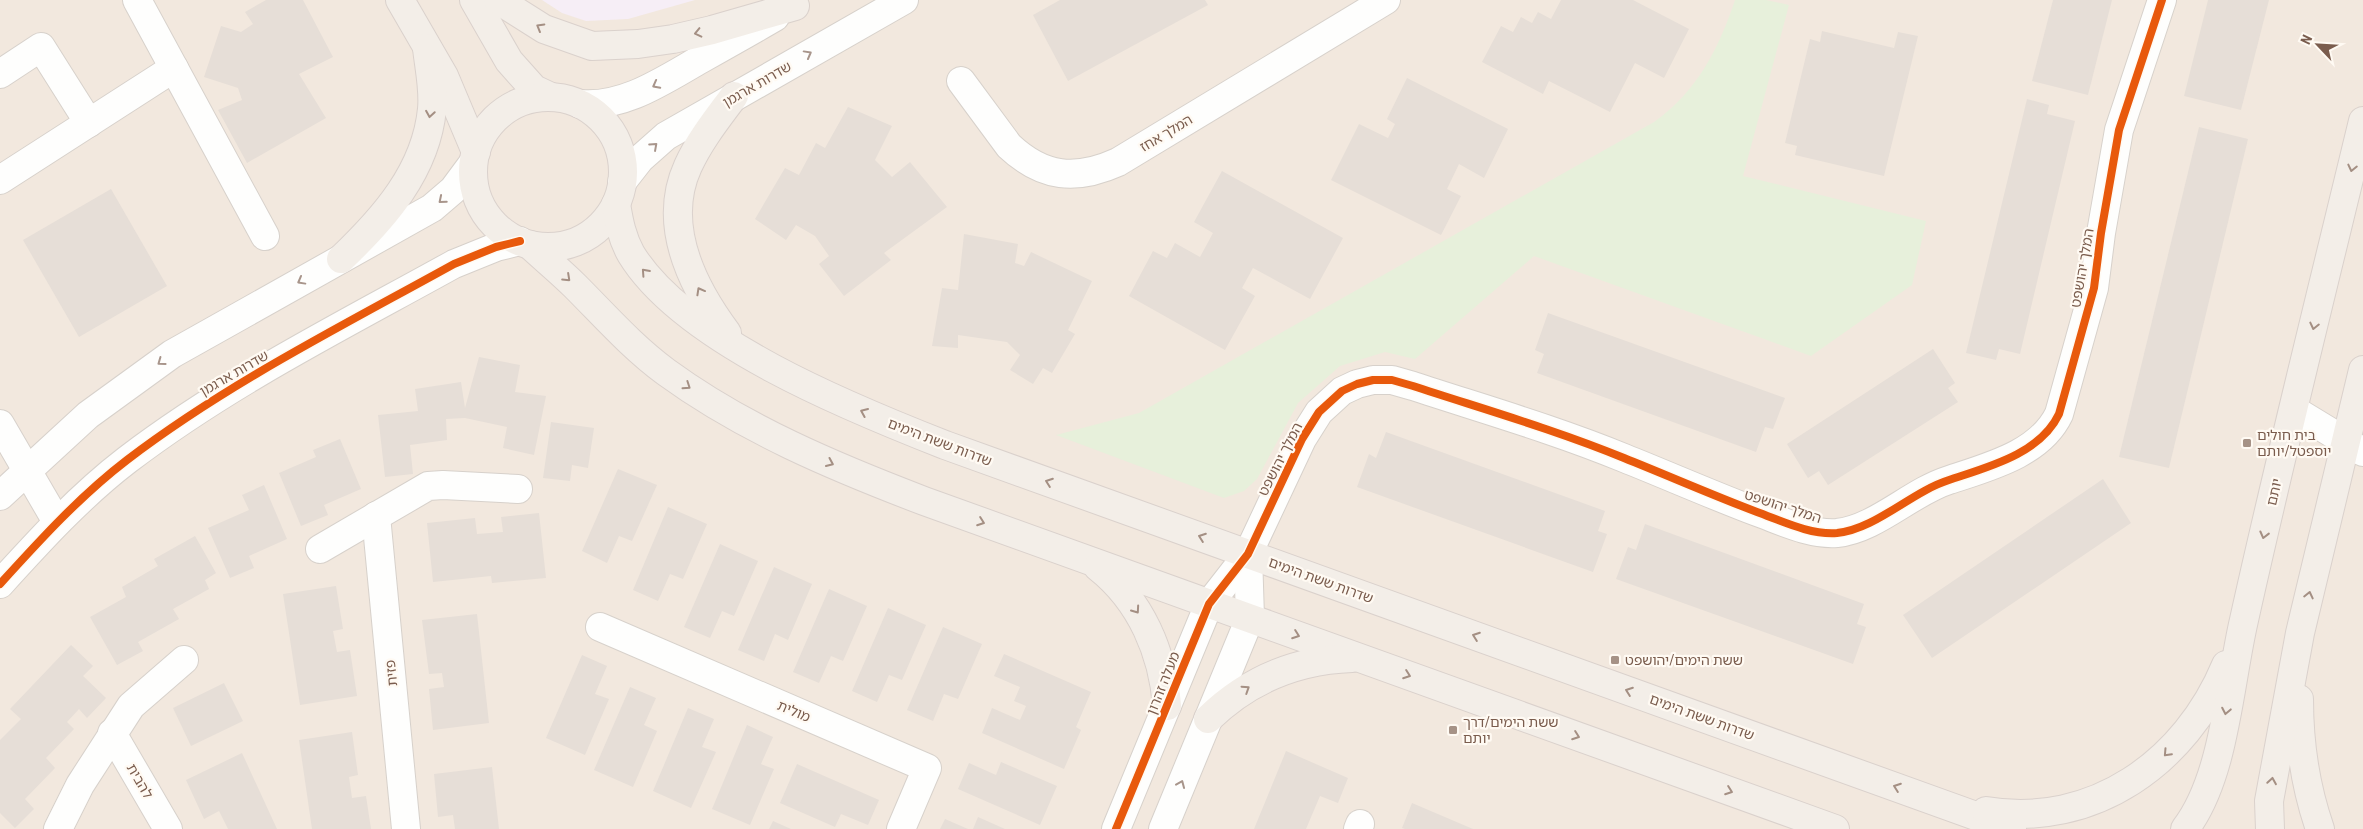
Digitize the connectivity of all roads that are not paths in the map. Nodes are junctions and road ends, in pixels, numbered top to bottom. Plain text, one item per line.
1 (136, 0) edge
2 (400, 0) edge
3 (474, 0) edge
4 (498, 0) edge
5 (904, 0) edge
6 (1386, 0) edge
7 (2162, 0) edge
8 (800, 3) edge
9 (427, 48) junction
10 (174, 68) junction
11 (0, 74) edge
12 (961, 81) dead end
13 (551, 96) junction
14 (734, 96) junction
15 (580, 104) junction
16 (2363, 121) edge
17 (89, 122) junction
18 (475, 158) junction
19 (0, 180) edge
20 (619, 193) junction
21 (265, 236) dead end
22 (525, 243) junction
23 (341, 259) junction
24 (736, 346) junction
25 (2363, 370) edge
26 (2294, 410) junction
27 (0, 424) edge
28 (2354, 447) edge
29 (28, 469) junction
30 (518, 489) dead end
31 (0, 496) edge
32 (376, 516) junction
33 (57, 522) junction
34 (320, 548) dead end
35 (1248, 554) junction
36 (1091, 561) junction
37 (0, 584) edge
38 (1209, 604) junction
39 (1250, 618) junction
40 (2243, 622) junction
41 (600, 627) dead end
42 (2298, 643) junction
43 (1361, 658) junction
44 (184, 660) dead end
45 (1167, 706) junction
46 (1208, 719) junction
47 (112, 733) junction
48 (1943, 804) junction
49 (58, 829) edge
50 (168, 829) edge
51 (406, 829) edge
52 (901, 829) edge
53 (1116, 829) edge
54 (1162, 829) edge
55 (1835, 829) edge
56 (2012, 829) edge
57 (2185, 829) edge
58 (2270, 829) edge
59 (2320, 829) edge

1 - 10 street
2 - 9 main road
3 - 13 main road
8 -> 4 main road
14 -> 5 street, שדרות ארגמן
6 - 12 street, המלך אחז
7 - 35 street, המלך יהושפט
8 -> 15 street
9 - 18 main road
9 -> 23 main road
10 - 17 street
10 - 21 street
11 - 17 street
13 - 15 main road
13 - 18 main road
20 -> 14 street, שדרות ארגמן
24 -> 14 main road
15 - 20 main road
16 -> 26 main road, יותם
17 - 19 street
18 - 22 main road
18 -> 23 street
20 - 22 main road
24 -> 20 main road, שדרות ששת הימים
22 - 33 street, שדרות ארגמן
22 -> 36 main road
23 -> 29 street
35 -> 24 main road, שדרות ששת הימים
25 - 28 main road
26 - 28 street
26 -> 40 main road, יותם
27 - 29 street
42 -> 28 main road
29 - 31 street
29 - 33 street
30 - 32 street
32 - 34 street
32 - 51 street, פזית
33 - 37 street, שדרות ארגמן
35 - 38 street, מעלה זהרון
35 - 39 street
48 -> 35 main road, שדרות ששת הימים
36 - 38 main road
36 -> 45 main road
38 - 39 main road
38 - 45 street, מעלה זהרון
39 -> 43 main road
39 - 46 street
40 -> 48 main road
40 -> 57 main road, יותם
41 - 52 street, מולית
58 -> 42 main road
42 - 59 main road
46 -> 43 main road
43 -> 55 main road
44 - 47 street
45 - 53 street, מעלה זהרון
54 -> 46 street
47 - 49 street
47 - 50 street, להבית
48 - 56 main road, שדרות ששת הימים

